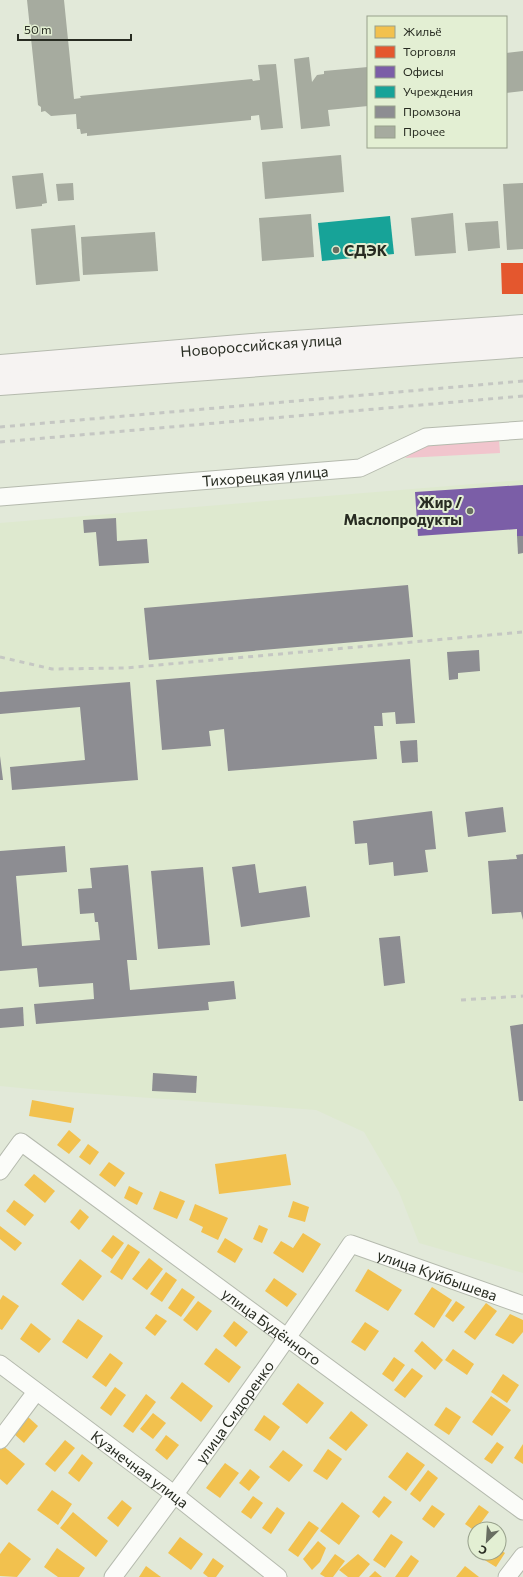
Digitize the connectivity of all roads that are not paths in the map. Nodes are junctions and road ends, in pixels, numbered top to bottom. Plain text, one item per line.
1 (523, 326) edge
2 (523, 346) edge
3 (0, 366) edge
4 (0, 384) edge
5 (523, 430) edge
6 (0, 497) edge
7 (0, 1171) edge
8 (351, 1244) joint
9 (523, 1305) edge
10 (288, 1338) junction
11 (0, 1364) edge
12 (36, 1392) junction
13 (0, 1440) edge
14 (175, 1495) junction
15 (523, 1510) edge
16 (523, 1556) edge
17 (113, 1577) edge
18 (278, 1577) edge
19 (507, 1577) edge

1 - 3 main road, Новороссийская улица
2 - 4 main road, Новороссийская улица
5 - 6 street, Тихорецкая улица
7 - 10 street, улица Будённого
8 - 9 street, улица Куйбышева
8 - 10 street, улица Сидоренко
10 - 14 street, улица Сидоренко
10 - 15 street, улица Будённого
11 - 12 street, Кузнечная улица
12 - 13 street
12 - 14 street, Кузнечная улица
14 - 17 street, улица Сидоренко
14 - 18 street, Кузнечная улица
16 - 19 street

